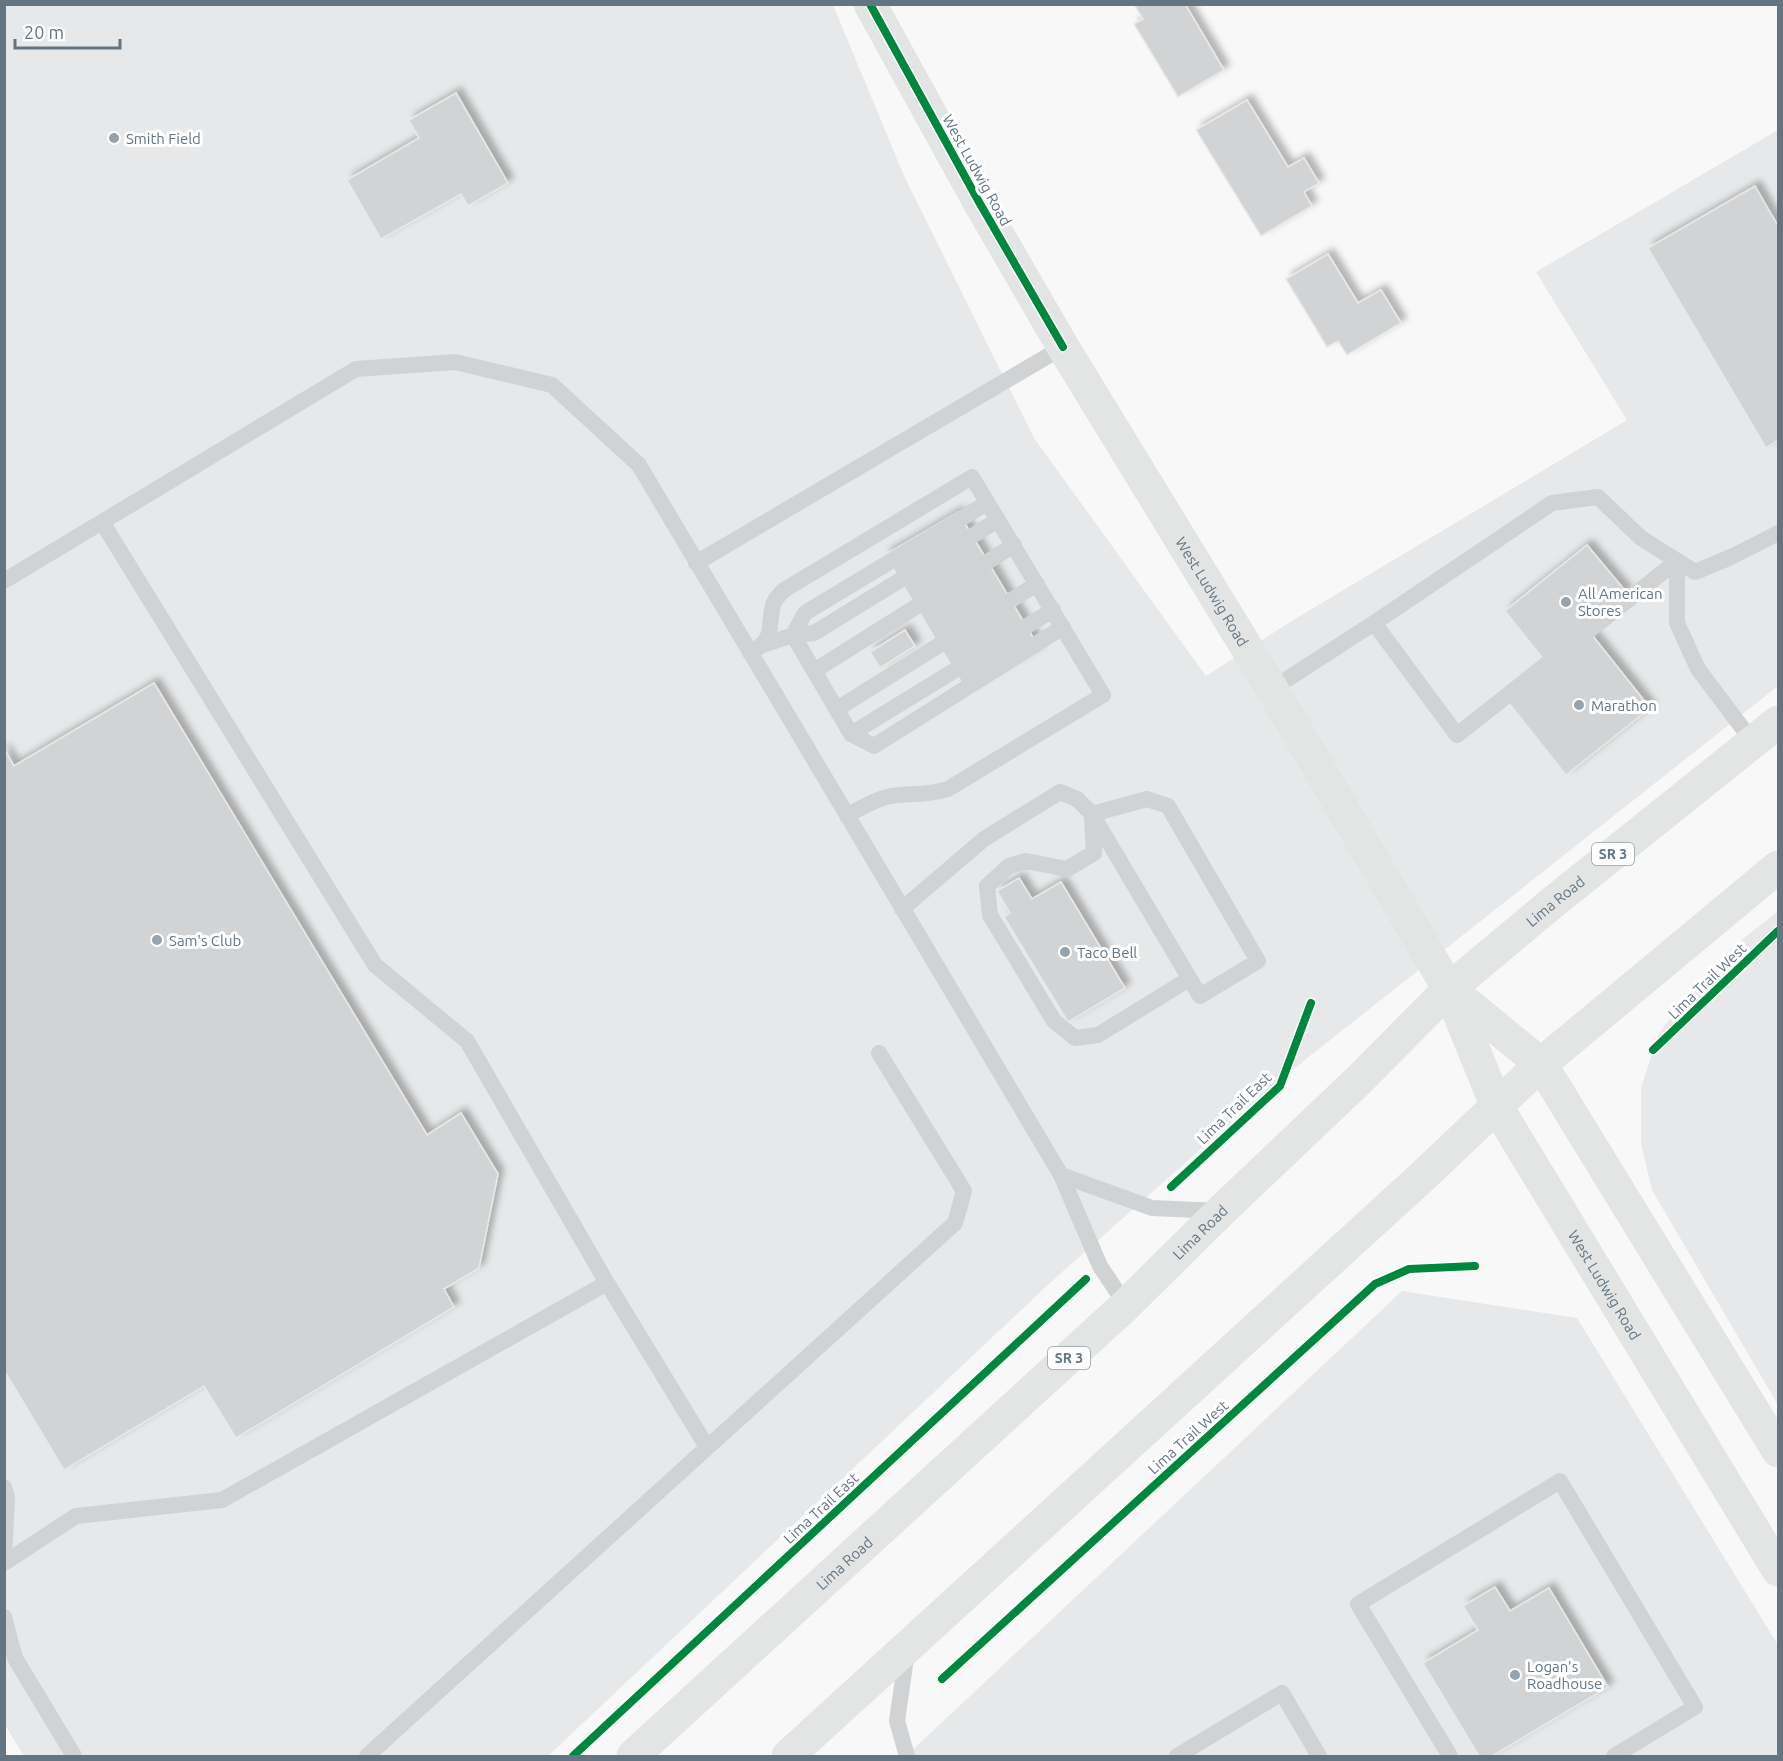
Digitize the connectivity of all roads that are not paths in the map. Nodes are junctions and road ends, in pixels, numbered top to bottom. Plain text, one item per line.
1 (870, 4) edge
2 (1064, 347) junction
3 (987, 503) junction
4 (998, 520) junction
5 (102, 522) junction
6 (1779, 533) edge
7 (1014, 545) junction
8 (1677, 561) junction
9 (696, 563) junction
10 (4, 581) edge
11 (1037, 584) junction
12 (1053, 610) junction
13 (1374, 623) junction
14 (1063, 627) junction
15 (793, 635) junction
16 (756, 649) junction
17 (814, 671) junction
18 (1272, 689) junction
19 (837, 709) junction
20 (1779, 722) edge
21 (851, 734) junction
22 (1753, 742) junction
23 (1092, 814) junction
24 (847, 816) junction
25 (1779, 867) edge
26 (902, 909) junction
27 (1189, 978) junction
28 (1449, 989) junction
29 (879, 1053) dead end
30 (1541, 1064) junction
31 (1497, 1107) junction
32 (1061, 1175) junction
33 (1221, 1211) junction
34 (607, 1282) junction
35 (1126, 1305) junction
36 (707, 1447) junction
37 (1779, 1451) edge
38 (4, 1487) edge
39 (4, 1562) edge
40 (1779, 1570) edge
41 (4, 1617) edge
42 (909, 1644) junction
43 (74, 1756) edge
44 (367, 1756) edge
45 (633, 1756) edge
46 (788, 1756) edge
47 (907, 1756) edge
48 (1177, 1756) edge
49 (1319, 1756) edge
50 (1450, 1756) edge
51 (1614, 1756) edge

1 - 2 main road, West Ludwig Road
2 - 9 lane
2 - 18 main road, West Ludwig Road
3 - 4 lane
3 - 15 lane
3 - 16 lane
4 - 7 lane
4 - 15 lane
5 - 9 lane
5 - 10 lane
5 - 34 lane
6 - 8 lane
7 - 11 lane
7 - 17 lane
8 - 13 lane
8 - 13 lane
8 - 22 lane
9 - 16 lane
11 - 12 lane
11 - 19 lane
12 - 14 lane
12 - 21 lane
13 - 18 lane
14 - 21 lane
14 - 24 lane
15 - 16 lane
15 - 17 lane
16 - 24 lane
17 - 19 lane
18 - 28 main road, West Ludwig Road
19 - 21 lane
20 - 22 main road, Lima Road / SR 3
22 - 28 main road, Lima Road / SR 3
23 - 26 lane
23 - 27 lane
23 - 27 lane
23 - 27 lane
24 - 26 lane
25 - 30 main road
26 - 32 lane
28 - 30 main road, West Ludwig Road
28 - 31 main road, West Ludwig Road
28 - 33 main road, Lima Road / SR 3
29 - 36 lane
30 - 31 main road
30 - 37 main road, West Ludwig Road
31 - 40 main road, West Ludwig Road
31 - 42 main road
32 - 33 lane
32 - 35 lane
33 - 35 main road, Lima Road / SR 3
34 - 36 lane
34 - 39 lane
35 - 45 main road, Lima Road / SR 3
36 - 44 lane
38 - 39 lane
41 - 43 lane
42 - 46 main road
42 - 47 lane
48 - 49 lane
50 - 51 lane

